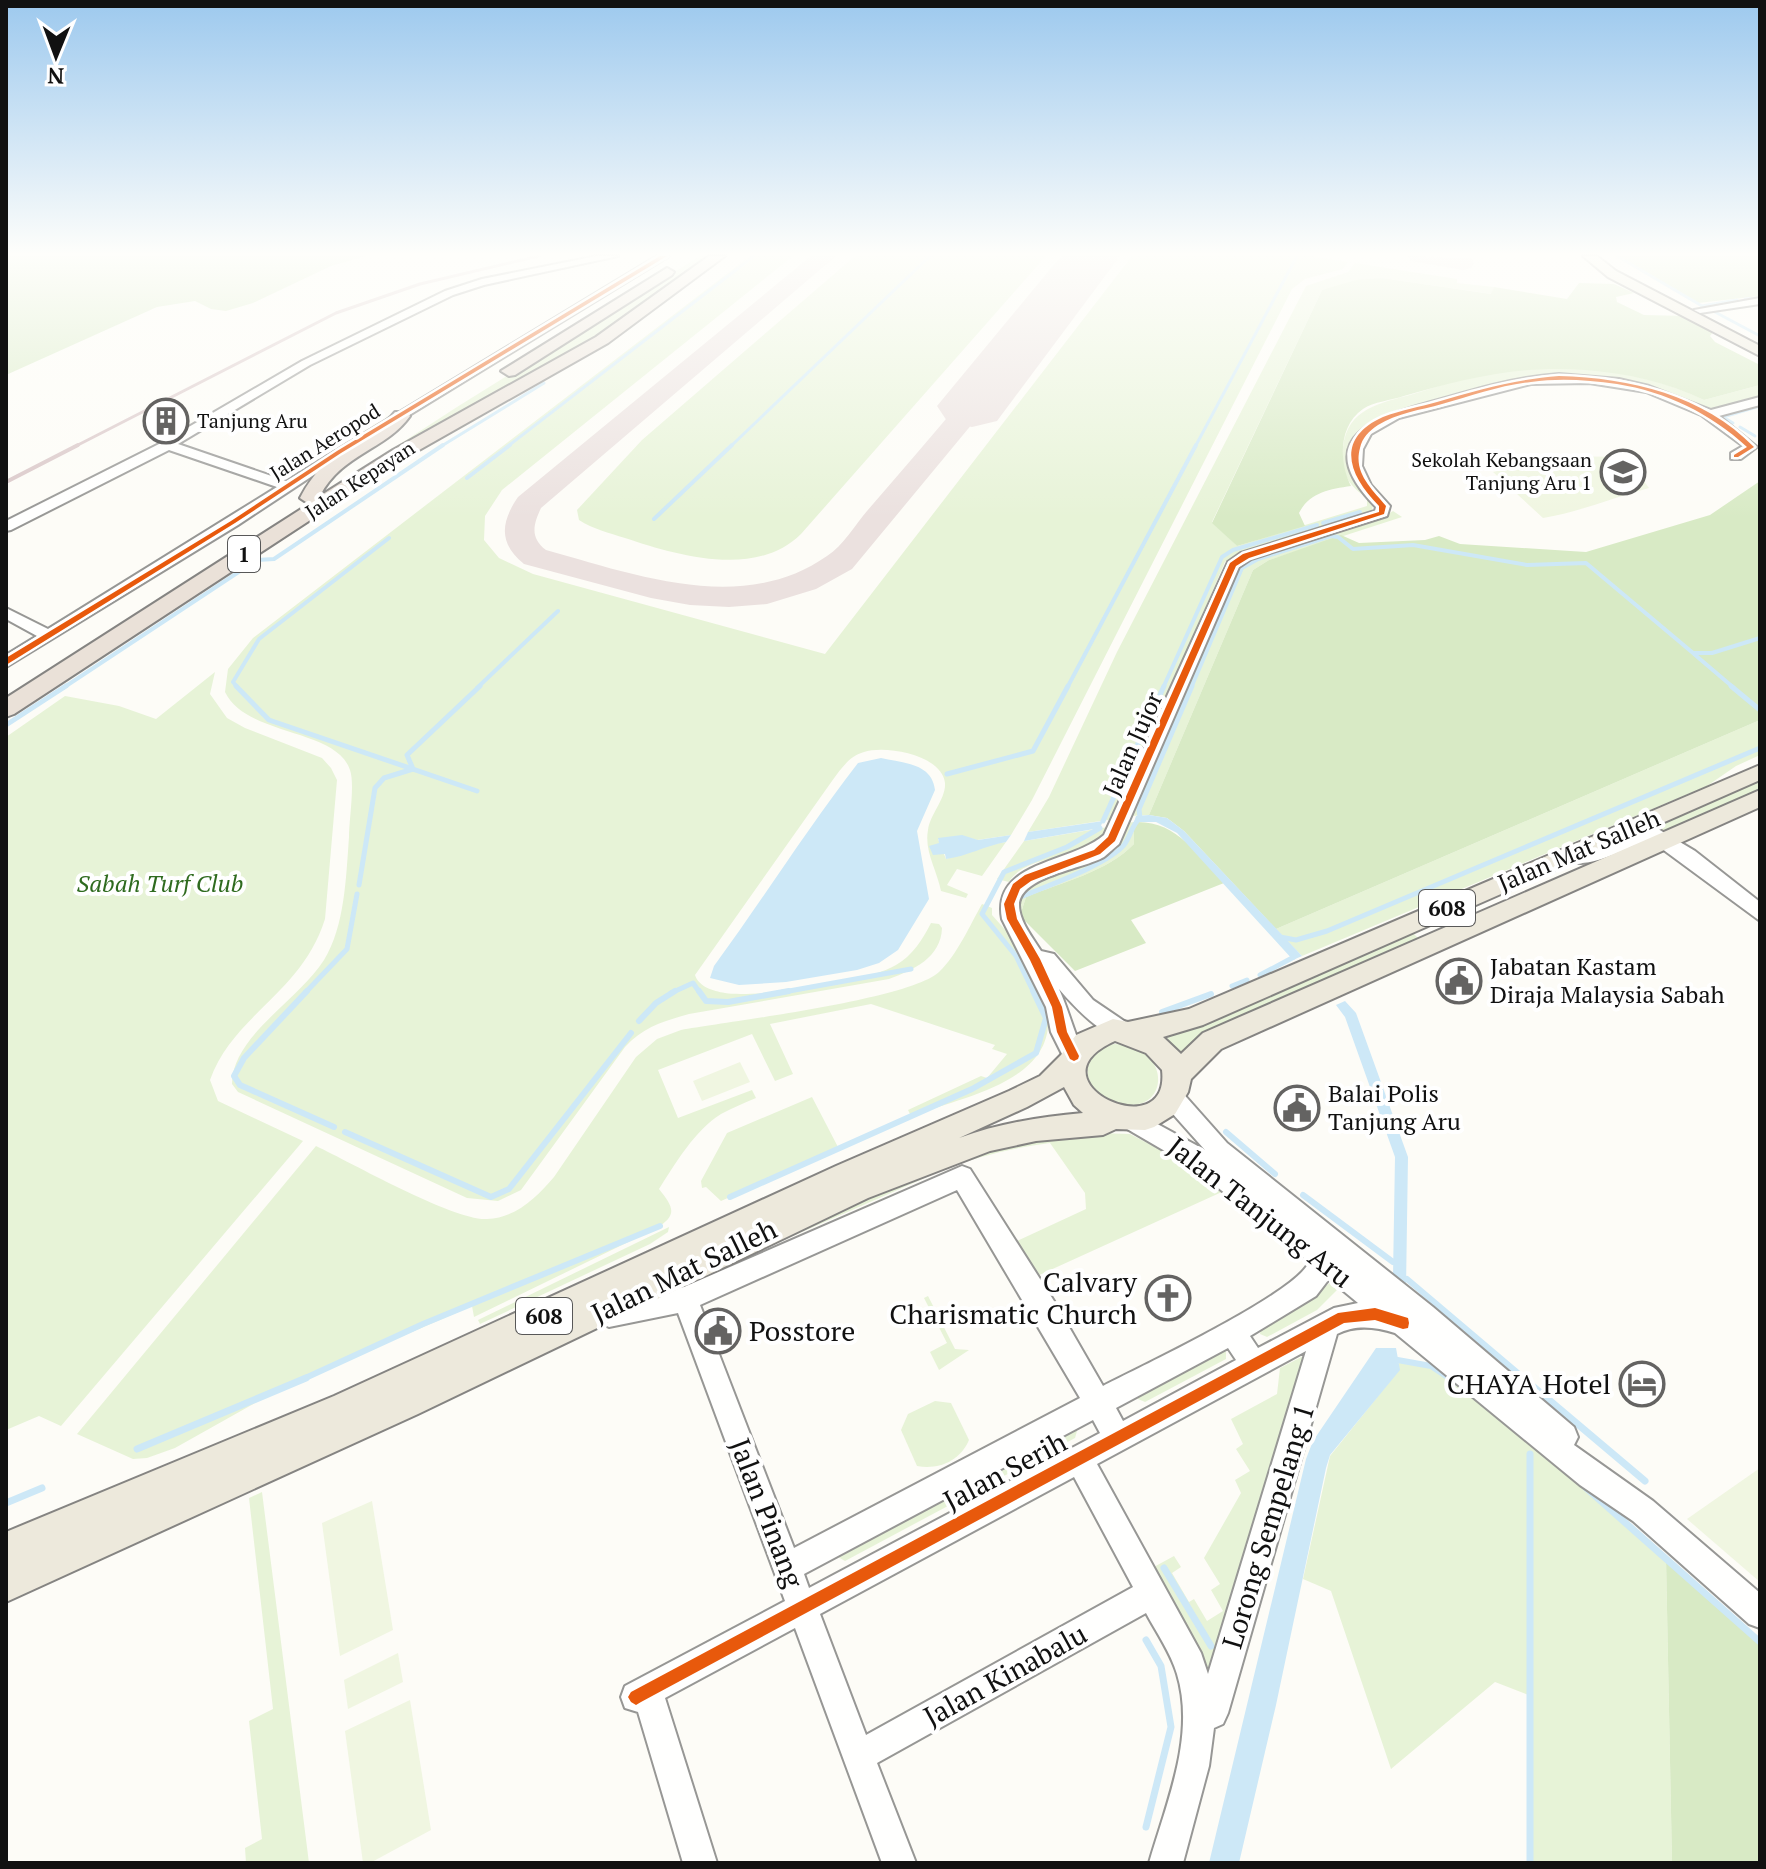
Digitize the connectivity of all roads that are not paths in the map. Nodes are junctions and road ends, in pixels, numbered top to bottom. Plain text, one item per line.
1 (346, 343) edge
2 (521, 343) edge
3 (546, 343) edge
4 (596, 343) edge
5 (612, 343) edge
6 (517, 345) joint
7 (528, 381) junction
8 (1760, 401) edge
9 (1707, 415) junction
10 (401, 416) junction
11 (168, 445) junction
12 (1736, 456) dead end
13 (288, 486) junction
14 (310, 498) junction
15 (6, 527) edge
16 (6, 613) edge
17 (49, 636) junction
18 (10, 661) edge
19 (6, 692) edge
20 (6, 709) edge
21 (1760, 772) edge
22 (1760, 798) edge
23 (1664, 840) junction
24 (1570, 854) junction
25 (1760, 913) edge
26 (1035, 959) junction
27 (1126, 1031) junction
28 (1073, 1059) junction
29 (1174, 1087) junction
30 (1121, 1118) junction
31 (1290, 1210) junction
32 (1322, 1257) junction
33 (1350, 1282) junction
34 (685, 1299) junction
35 (588, 1317) junction
36 (1335, 1321) junction
37 (1403, 1323) junction
38 (1233, 1332) junction
39 (1254, 1365) junction
40 (1099, 1404) junction
41 (1118, 1438) junction
42 (1079, 1459) junction
43 (1614, 1488) junction
44 (6, 1549) edge
45 (787, 1567) junction
46 (6, 1584) edge
47 (1150, 1594) junction
48 (803, 1608) junction
49 (1760, 1613) edge
50 (1198, 1728) junction
51 (859, 1756) junction
52 (700, 1863) edge
53 (899, 1863) edge
54 (1166, 1863) edge

1 - 11 street
2 - 6 highway
3 - 14 highway, Jalan Kepayan / 1
4 - 7 highway, Jalan Kepayan / 1
5 - 7 highway
6 - 10 street, Jalan Aeropod
7 - 20 highway, Jalan Kepayan / 1
8 - 9 street
9 - 12 street
9 - 26 street, Jalan Jujor
10 - 13 street, Jalan Aeropod
10 - 14 highway
11 - 13 street
11 - 15 street
13 - 17 street, Jalan Aeropod
14 - 19 highway, Jalan Kepayan / 1
16 - 17 street
17 - 18 street, Jalan Aeropod
21 - 24 main road, Jalan Mat Salleh / 608
22 - 23 main road, Jalan Mat Salleh / 608
23 - 24 street
23 - 25 street
23 - 29 main road, Jalan Mat Salleh / 608
24 - 27 main road, Jalan Mat Salleh / 608
26 - 27 street
26 - 28 street
27 - 28 main road, 608
27 - 29 main road
28 - 30 main road
28 - 44 main road, Jalan Mat Salleh / 608
29 - 30 main road, 608
29 - 31 street, Jalan Tanjung Aru
30 - 32 street, Jalan Tanjung Aru
30 - 35 main road, Jalan Mat Salleh / 608
31 - 33 street
31 - 43 street, Jalan Tanjung Aru
32 - 33 street, Jalan Tanjung Aru
32 - 38 street, Jalan Serih
33 - 36 street
33 - 37 street, Jalan Tanjung Aru
34 - 35 street
34 - 40 street
34 - 45 street, Jalan Pinang
35 - 46 main road, Jalan Mat Salleh / 608
36 - 37 street, Jalan Serih
36 - 39 street, Jalan Serih
36 - 50 street, Lorong Sempelang 1
37 - 43 street, Jalan Tanjung Aru
38 - 39 street
38 - 40 street, Jalan Serih
39 - 41 street, Jalan Serih
40 - 41 street
40 - 45 street, Jalan Serih
41 - 42 street, Jalan Serih
42 - 47 street
42 - 48 street, Jalan Serih
43 - 49 street, Jalan Tanjung Aru
45 - 48 street, Jalan Pinang
47 - 50 street
47 - 51 street, Jalan Kinabalu
48 - 51 street, Jalan Pinang
48 - 52 street, Jalan Serih
50 - 54 street, Lorong Sempelang 1
51 - 53 street, Jalan Pinang

